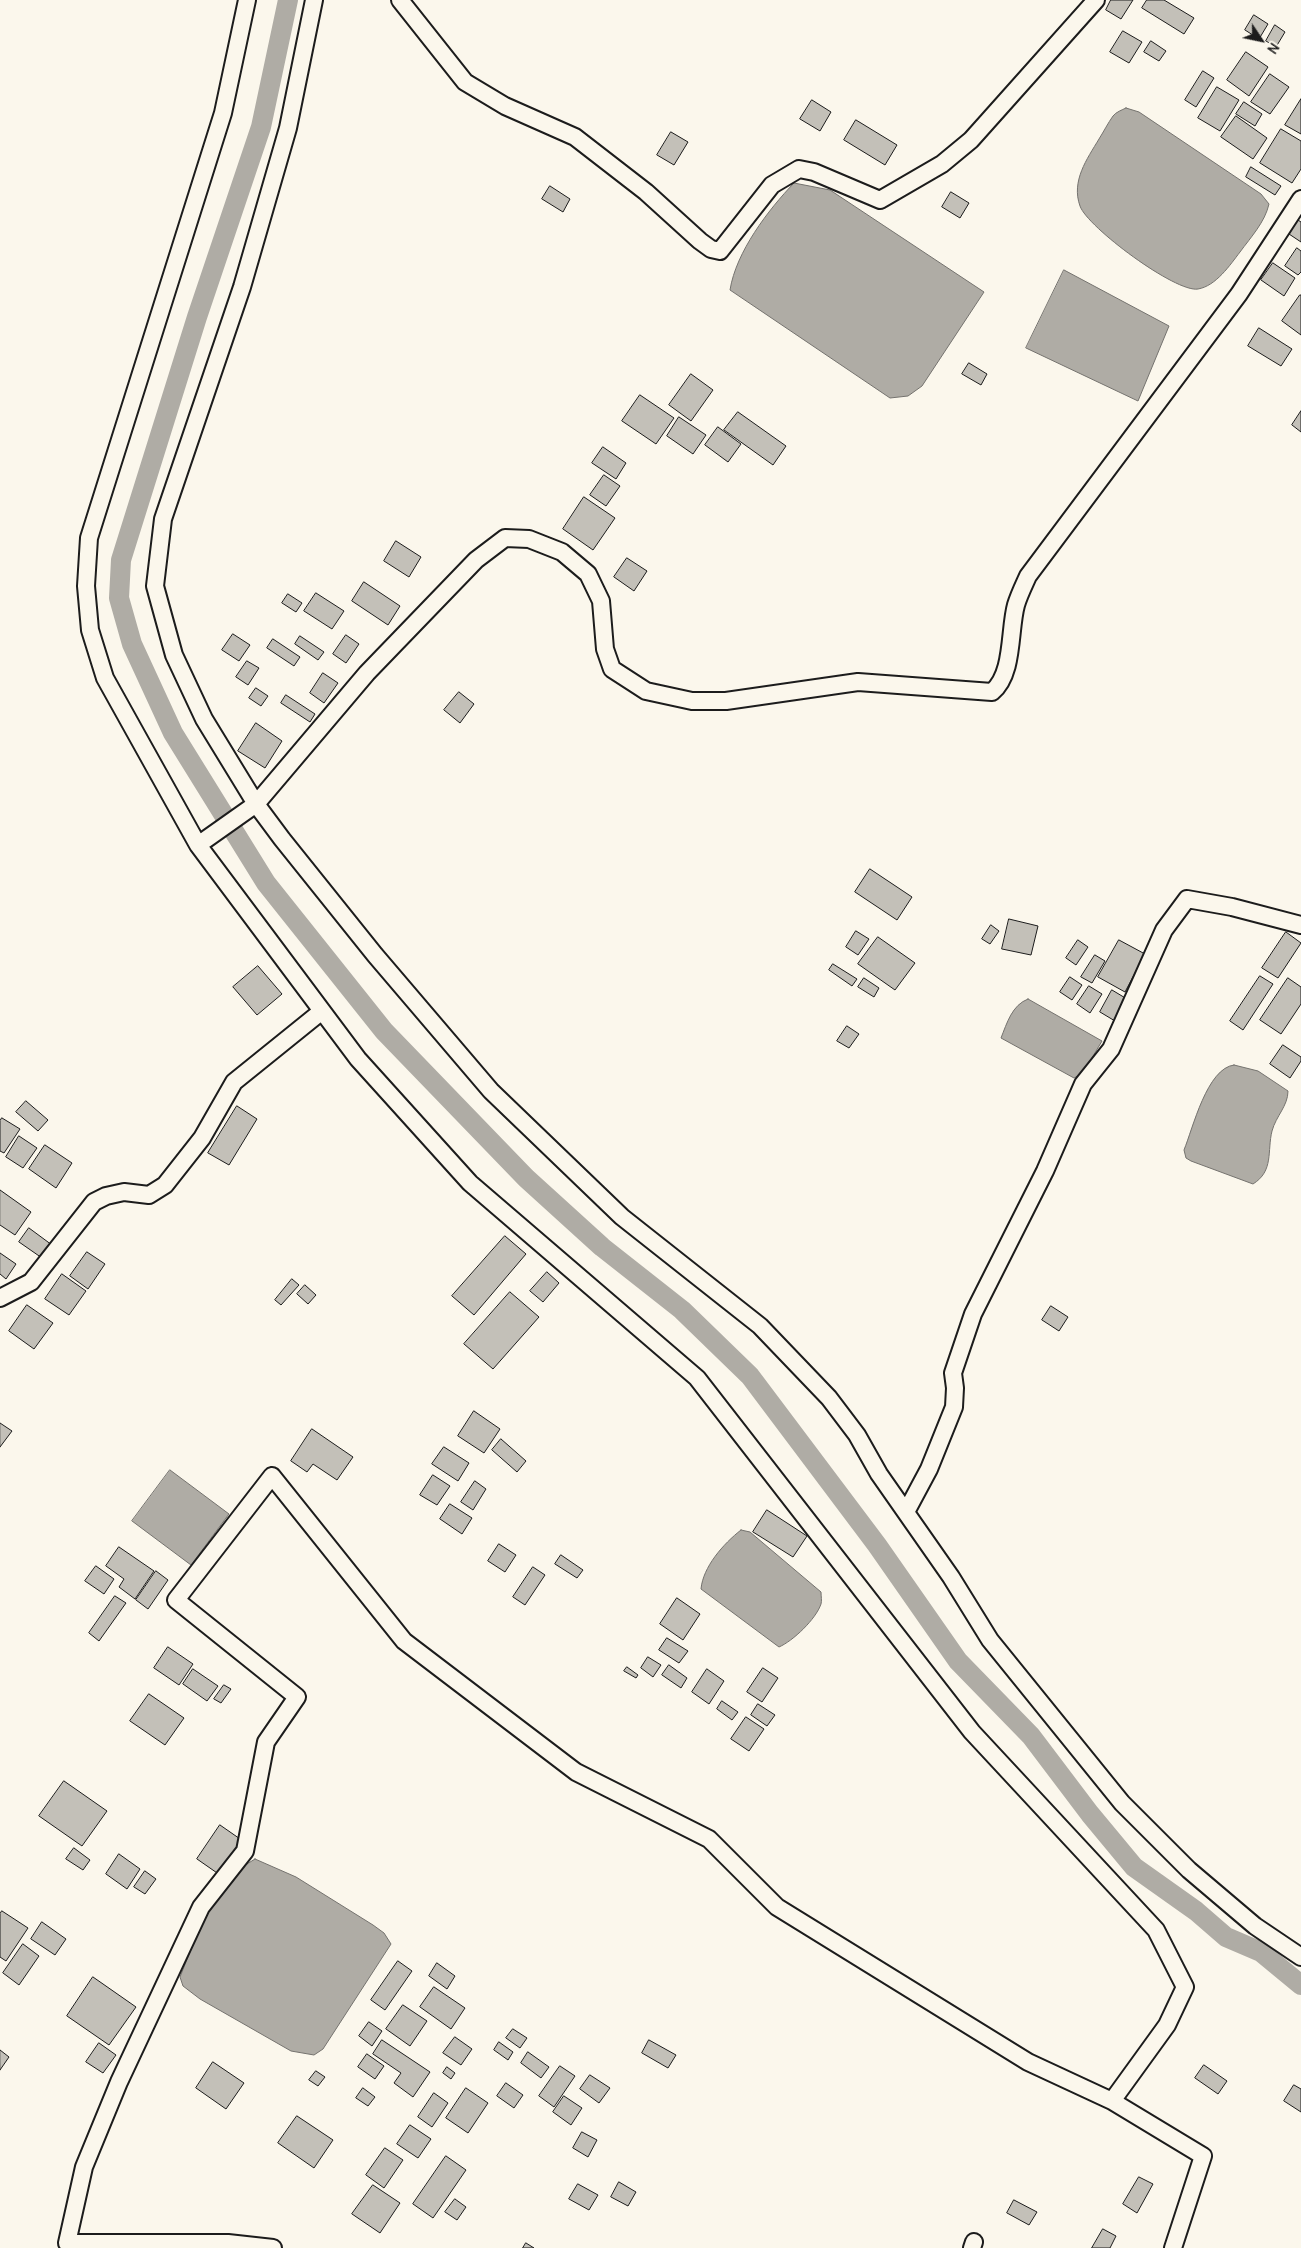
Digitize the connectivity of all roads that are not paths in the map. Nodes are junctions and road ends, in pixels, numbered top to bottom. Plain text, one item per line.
1 (247, 0) edge
2 (314, 0) edge
3 (400, 0) edge
4 (1096, 0) edge
5 (1301, 199) edge
6 (256, 804) junction
7 (198, 845) junction
8 (1301, 926) edge
9 (322, 1011) junction
10 (0, 1298) edge
11 (906, 1512) junction
12 (1301, 1956) edge
13 (1112, 2101) junction
14 (273, 2248) edge
15 (1172, 2248) edge

1 - 7 street
2 - 6 street
3 - 4 street
5 - 6 street
6 - 7 street
6 - 11 street
7 - 9 street
8 - 11 street
9 - 10 street
9 - 13 street
11 - 12 street
13 - 14 street
13 - 15 street

